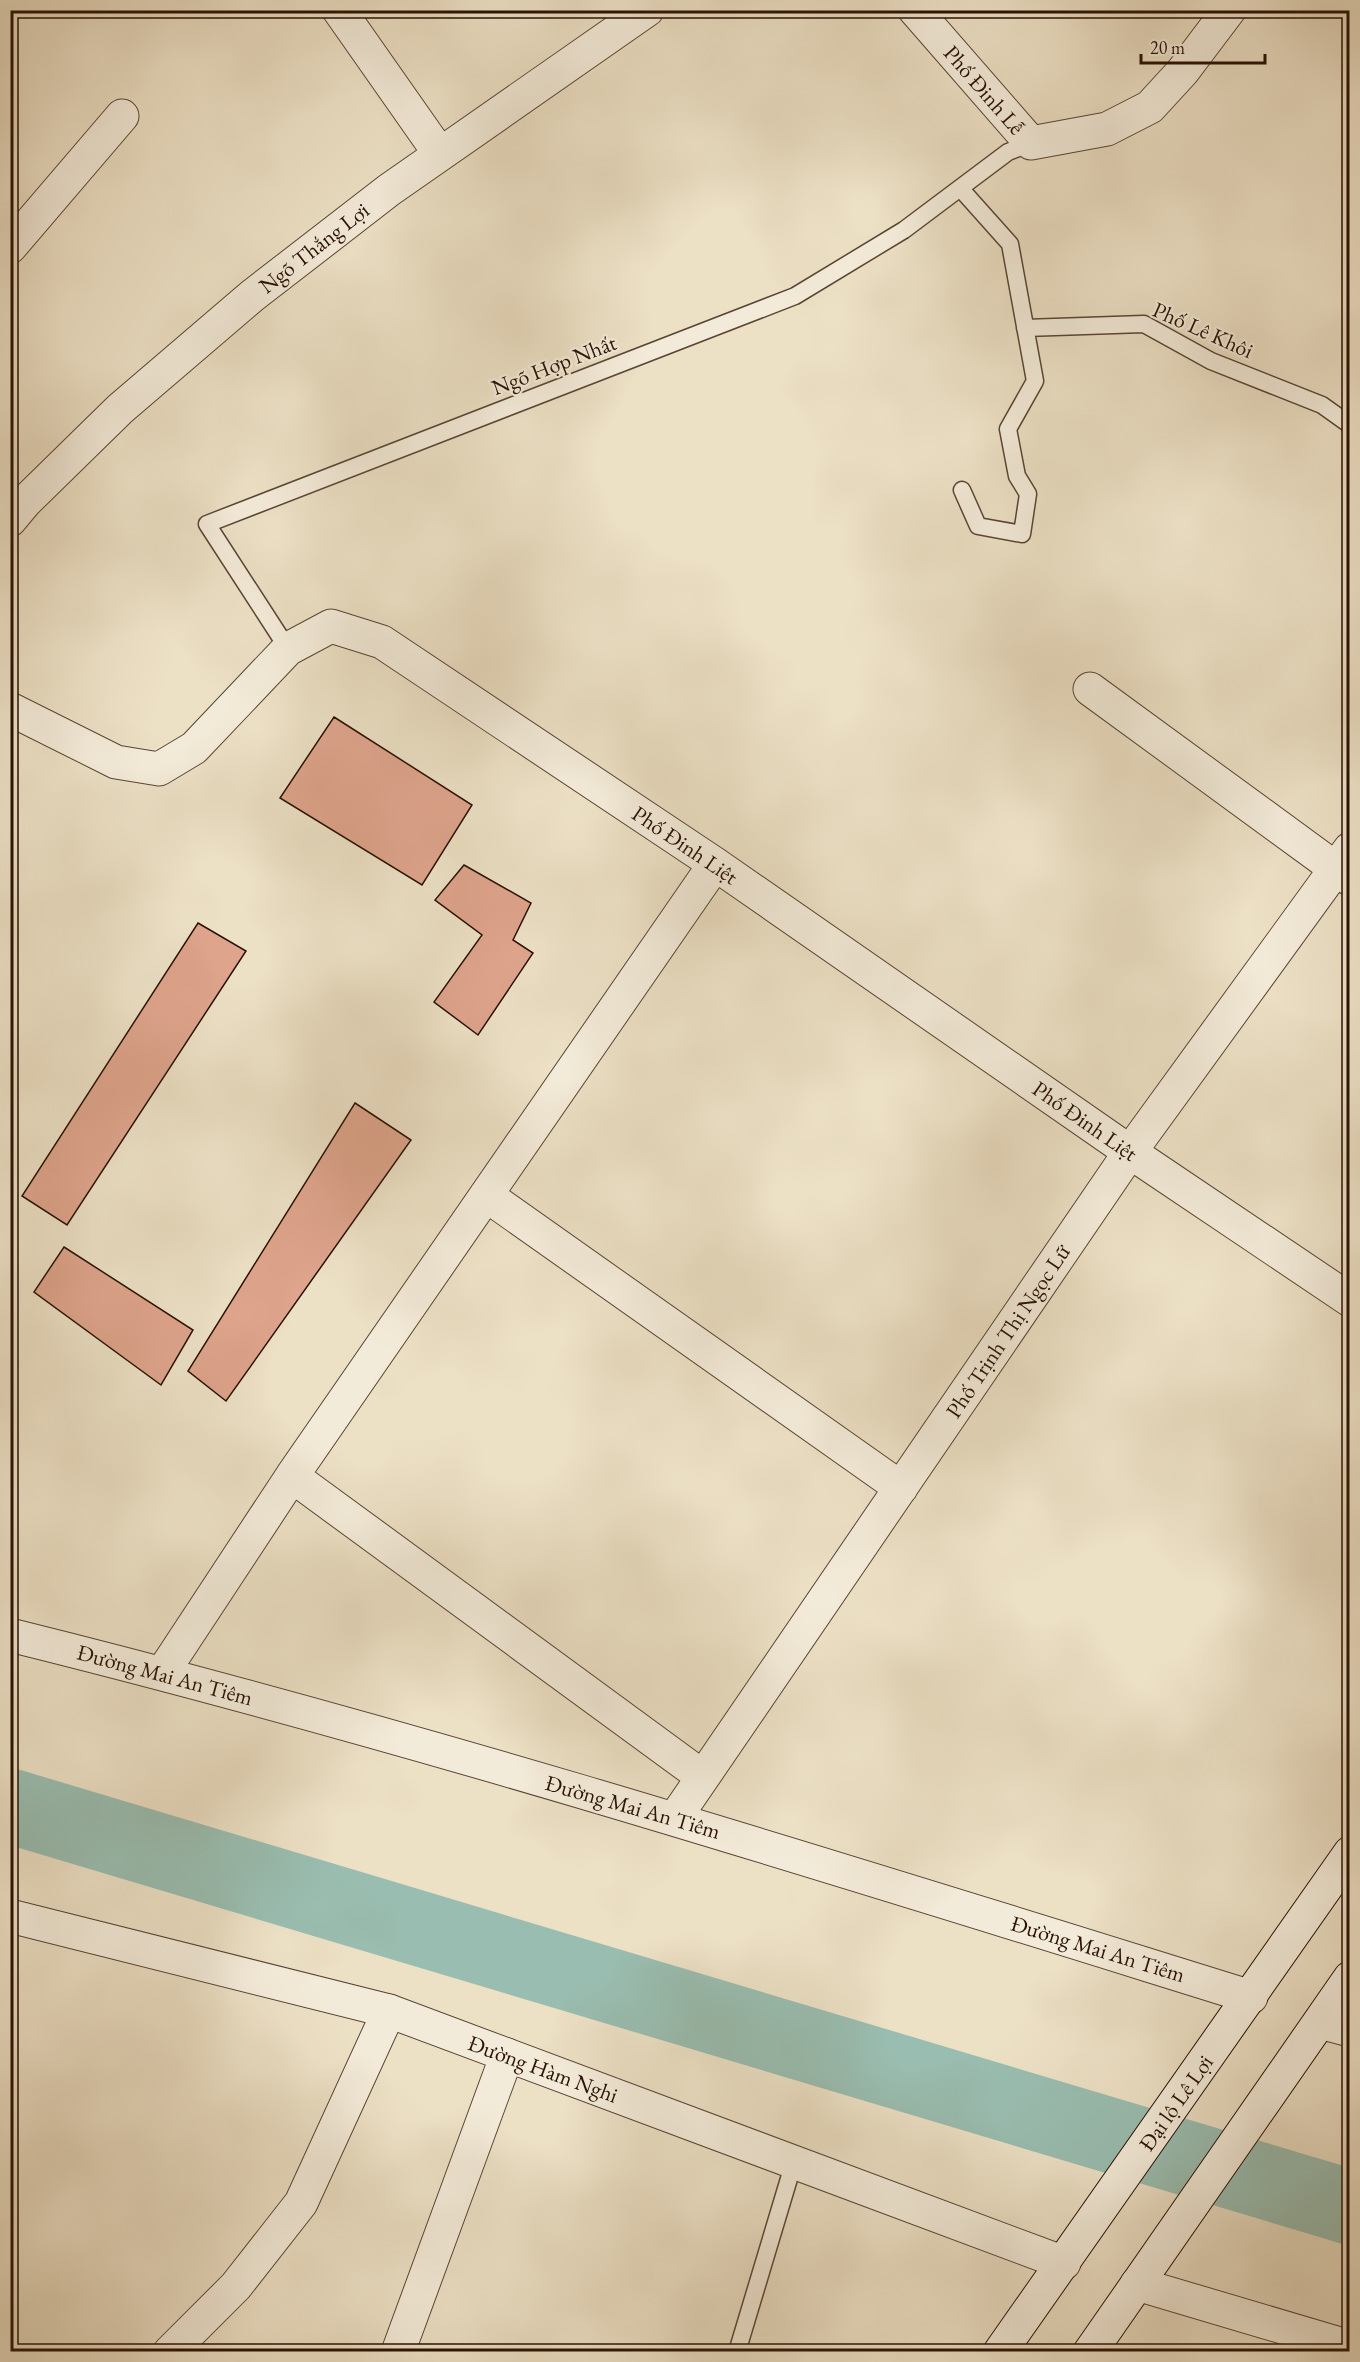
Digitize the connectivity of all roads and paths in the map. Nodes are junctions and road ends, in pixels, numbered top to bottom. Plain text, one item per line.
1 (339, 10) edge
2 (646, 10) edge
3 (915, 10) edge
4 (1229, 10) edge
5 (122, 116) dead end
6 (1031, 143) junction
7 (440, 154) junction
8 (960, 188) junction
9 (10, 247) edge
10 (1025, 328) junction
11 (1350, 425) edge
12 (962, 490) dead end
13 (10, 520) edge
14 (288, 649) junction
15 (1090, 689) dead end
16 (10, 709) edge
17 (715, 864) junction
18 (1345, 865) edge
19 (1130, 1152) junction
20 (486, 1195) junction
21 (1350, 1300) edge
22 (292, 1476) junction
23 (901, 1488) junction
24 (10, 1635) edge
25 (162, 1672) junction
26 (703, 1777) junction
27 (675, 1818) junction
28 (1350, 1853) edge
29 (10, 1917) edge
30 (1350, 1978) edge
31 (1242, 2008) junction
32 (389, 2011) junction
33 (1335, 2026) edge
34 (507, 2055) junction
35 (794, 2162) junction
36 (1064, 2262) junction
37 (1137, 2284) junction
38 (1350, 2347) edge
39 (170, 2352) edge
40 (398, 2352) edge
41 (737, 2352) edge
42 (1000, 2352) edge
43 (1090, 2352) edge

1 - 7 street
2 - 7 street, Ngõ Thắng Lợi
3 - 6 street, Phố Đinh Lễ
4 - 6 street, Phố Đinh Lễ
5 - 9 street
6 - 8 lane, Ngõ Hợp Nhất
7 - 13 street, Ngõ Thắng Lợi
8 - 10 lane
8 - 14 lane, Ngõ Hợp Nhất
10 - 11 lane, Phố Lê Khôi
10 - 12 lane
14 - 16 street, Phố Đinh Liệt
14 - 17 street, Phố Đinh Liệt
15 - 18 street
17 - 19 street, Phố Đinh Liệt
17 - 20 street
18 - 19 street, Phố Trịnh Thị Ngọc Lữ
19 - 21 street, Phố Đinh Liệt
19 - 23 street, Phố Trịnh Thị Ngọc Lữ
20 - 22 street
20 - 23 street
22 - 25 street
22 - 26 street
23 - 26 street, Phố Trịnh Thị Ngọc Lữ
24 - 25 street, Đường Mai An Tiêm
25 - 27 street, Đường Mai An Tiêm
26 - 27 street, Phố Trịnh Thị Ngọc Lữ
27 - 31 street, Đường Mai An Tiêm
28 - 31 street, Đại lộ Lê Lợi
29 - 32 street, Đường Hàm Nghi
30 - 33 street
31 - 36 street, Đại lộ Lê Lợi
32 - 34 street, Đường Hàm Nghi
32 - 39 street
33 - 37 street
34 - 35 street, Đường Hàm Nghi
34 - 40 street
35 - 36 street, Đường Hàm Nghi
35 - 41 lane
36 - 42 street, Đại lộ Lê Lợi
37 - 38 street
37 - 43 street

